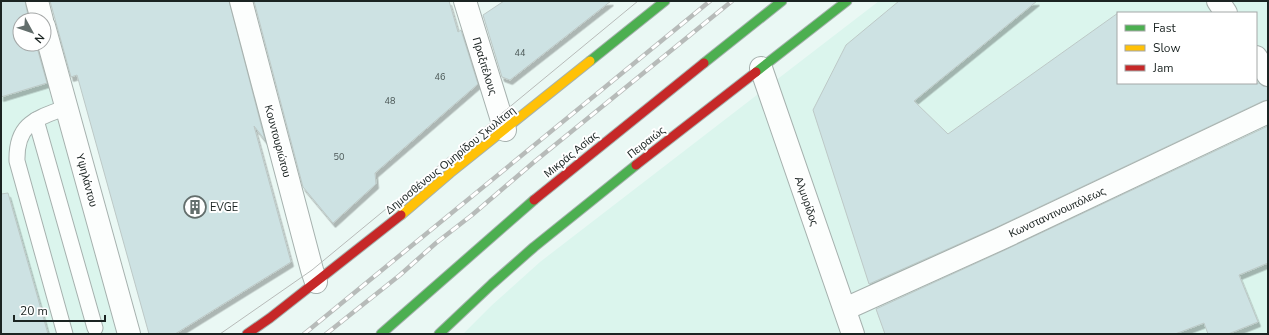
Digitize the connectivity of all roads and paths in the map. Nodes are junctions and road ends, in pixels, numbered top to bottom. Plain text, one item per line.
1 (37, 1) edge
2 (241, 1) edge
3 (465, 1) edge
4 (665, 1) edge
5 (782, 1) edge
6 (847, 1) edge
7 (1218, 1) edge
8 (40, 12) edge
9 (1225, 12) edge
10 (51, 52) edge
11 (1257, 58) edge
12 (761, 68) junction
13 (1268, 75) edge
14 (67, 107) junction
15 (1268, 112) edge
16 (36, 120) junction
17 (505, 130) junction
18 (316, 282) junction
19 (465, 309) junction
20 (845, 309) junction
21 (95, 328) dead end
22 (66, 334) edge
23 (130, 334) edge
24 (247, 334) edge
25 (381, 334) edge
26 (439, 334) edge
27 (446, 334) edge
28 (853, 334) edge

1 - 8 street
2 - 18 street, Κουντουριώτου
3 - 17 street, Πραξιτέλους
4 - 17 main road, Δημοσθένους Ομηρίδου Σκυλίτση
5 - 25 main road, Μικράς Ασίας
6 - 12 main road, Πειραιώς
7 - 9 street
10 - 14 street, Υψηλάντου
11 - 13 street
12 - 19 main road, Πειραιώς
12 - 20 street, Αλμυρίδος
14 - 16 lane
14 - 23 street, Υψηλάντου
15 - 20 street, Κωνσταντινουπόλεως
16 - 21 lane
16 - 22 lane
17 - 18 main road, Δημοσθένους Ομηρίδου Σκυλίτση
18 - 24 main road, Δημοσθένους Ομηρίδου Σκυλίτση
19 - 26 main road, Πειραιώς
19 - 27 main road, Πειραιώς
20 - 28 street, Αλμυρίδος

